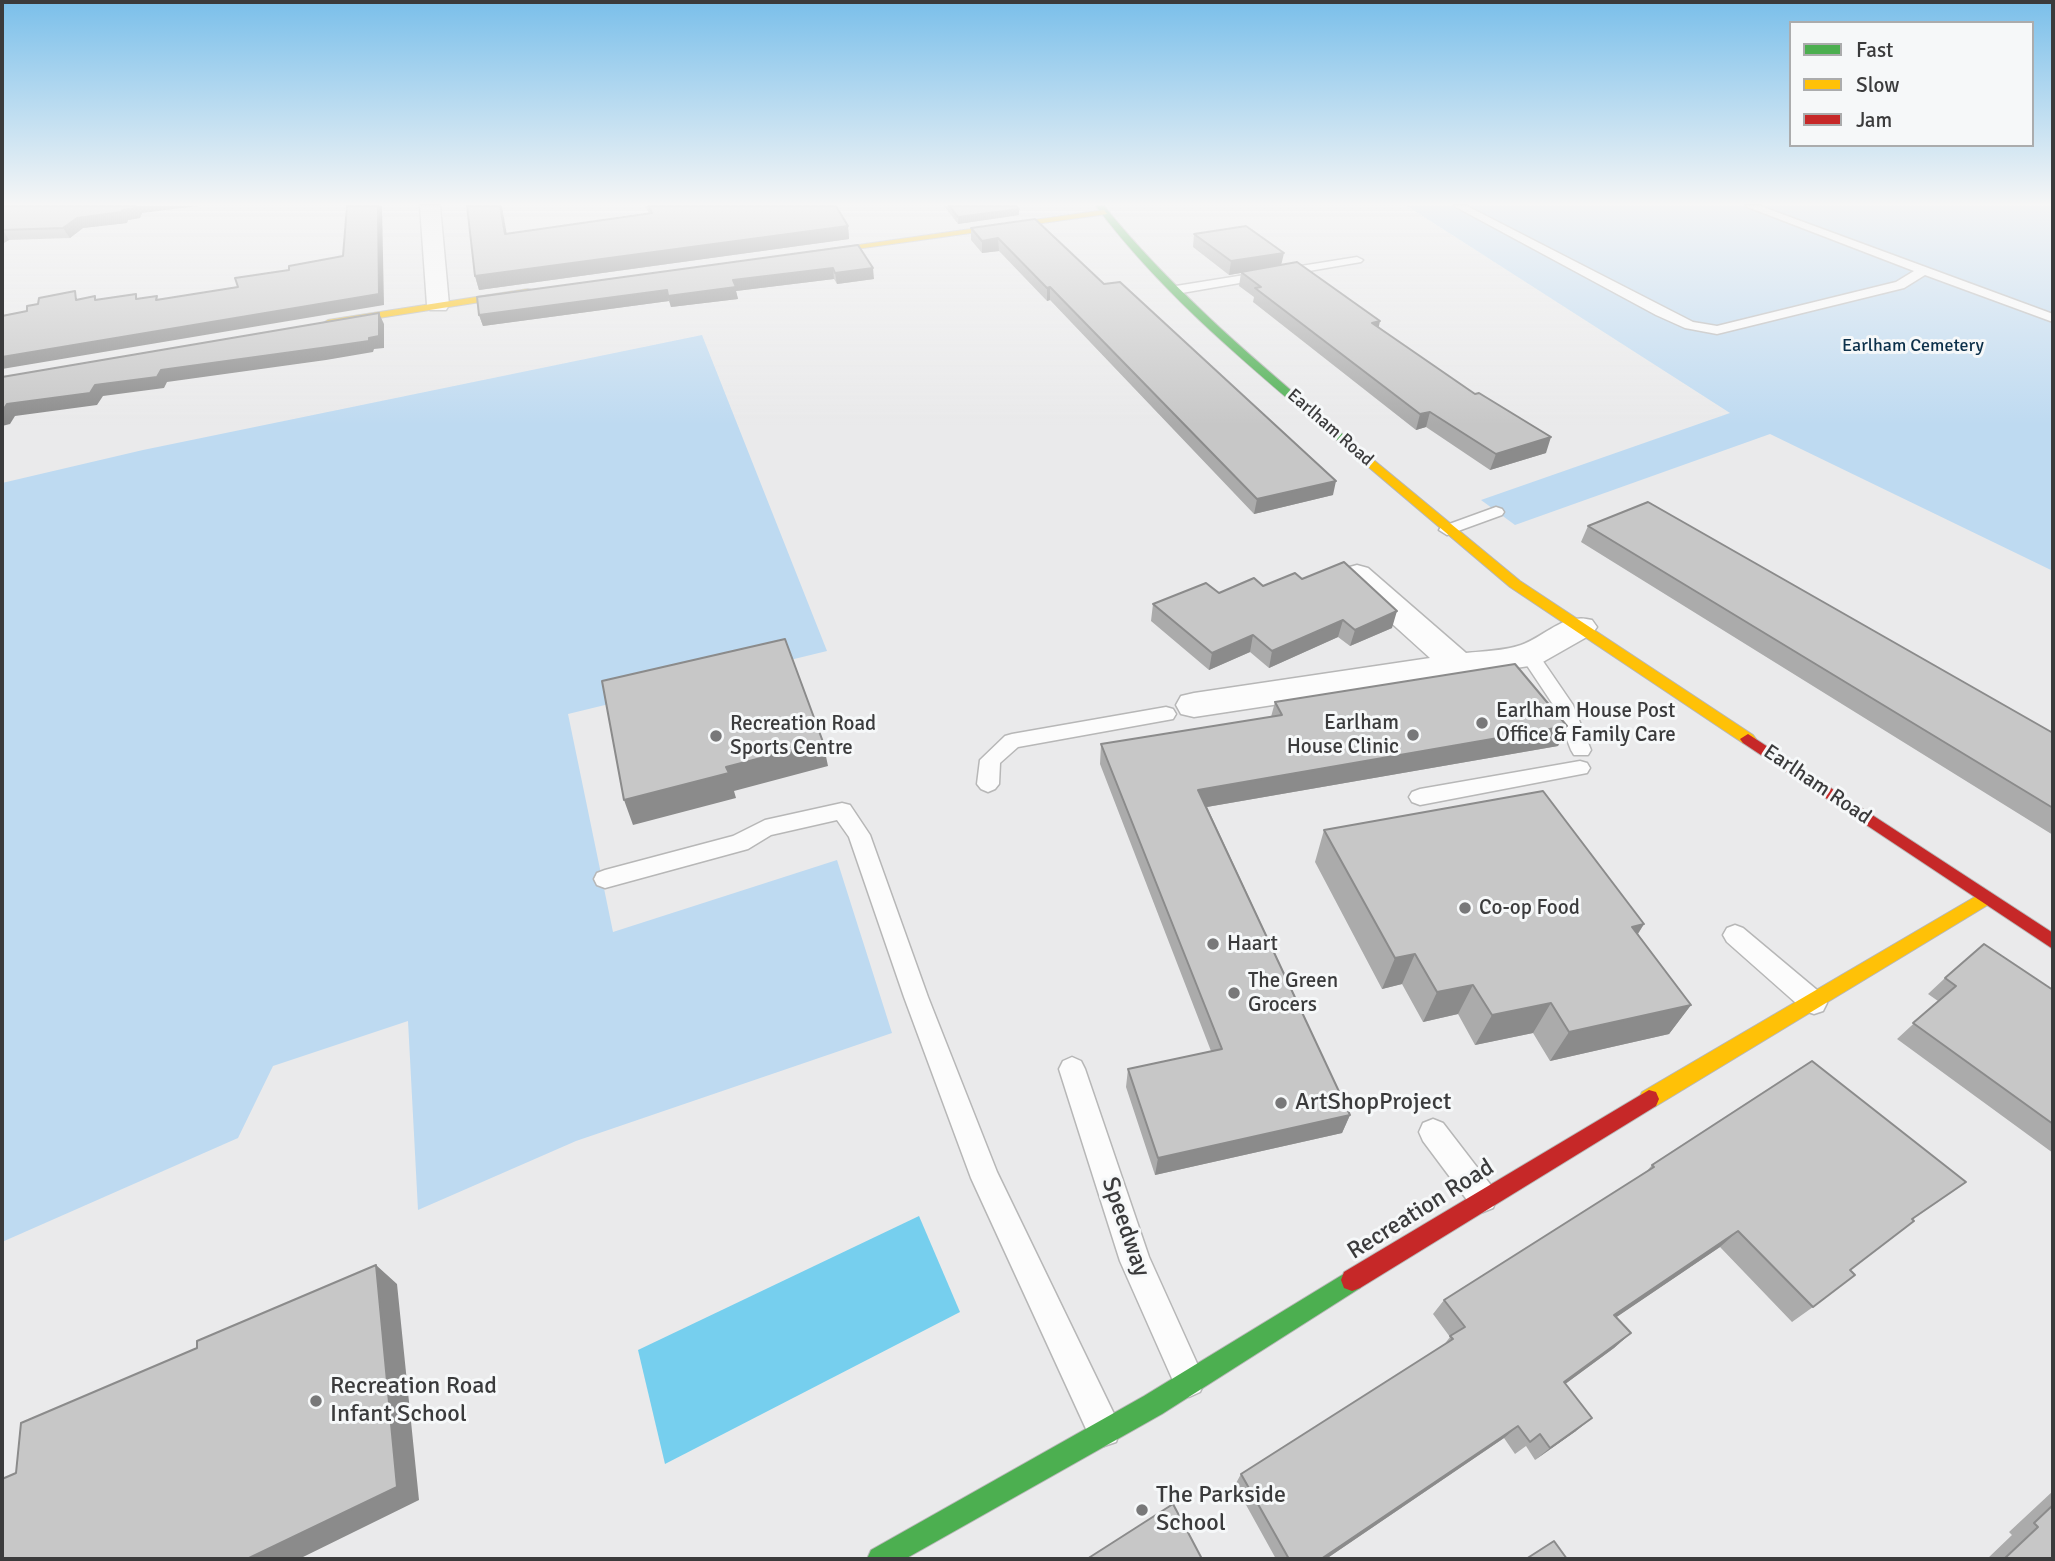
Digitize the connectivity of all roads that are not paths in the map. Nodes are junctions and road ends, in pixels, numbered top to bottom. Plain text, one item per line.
1 (436, 279) edge
2 (1166, 279) edge
3 (1243, 279) edge
4 (1597, 279) edge
5 (1910, 279) edge
6 (1948, 279) edge
7 (548, 289) edge
8 (1176, 290) junction
9 (438, 304) junction
10 (2053, 318) edge
11 (315, 325) edge
12 (1496, 512) dead end
13 (1447, 530) junction
14 (1357, 575) edge
15 (1580, 627) junction
16 (1529, 656) junction
17 (1458, 665) junction
18 (1180, 709) joint
19 (988, 784) dead end
20 (1420, 797) dead end
21 (605, 879) dead end
22 (1985, 898) junction
23 (1735, 935) dead end
24 (2053, 942) edge
25 (1814, 1003) junction
26 (1072, 1069) dead end
27 (1433, 1132) dead end
28 (1483, 1198) junction
29 (1189, 1381) junction
30 (1105, 1432) junction
31 (880, 1559) edge

1 - 9 street
2 - 8 street, Earlham Road
3 - 8 lane
4 - 5 lane
6 - 10 lane
7 - 9 street
8 - 13 street, Earlham Road
9 - 11 street
12 - 13 lane
13 - 15 street, Earlham Road
14 - 17 street
15 - 16 street
15 - 22 street, Earlham Road
16 - 17 street
16 - 20 lane
17 - 18 street
18 - 19 lane
21 - 30 lane
22 - 24 street, Earlham Road
22 - 25 street, Recreation Road
23 - 25 lane
25 - 28 street, Recreation Road
26 - 29 lane, Speedway
27 - 28 lane
28 - 29 street, Recreation Road
29 - 30 street, Recreation Road
30 - 31 street, Recreation Road

